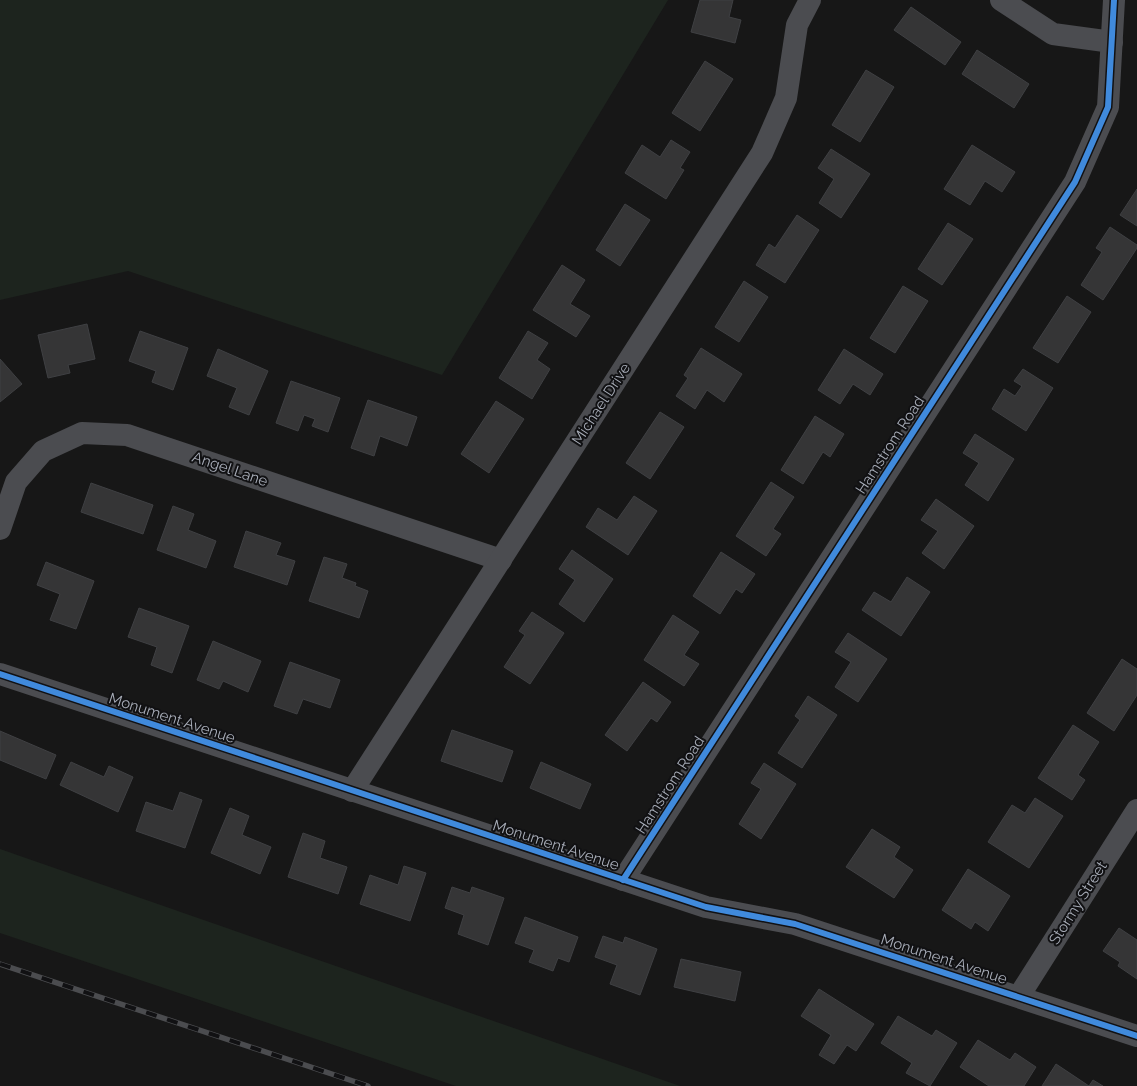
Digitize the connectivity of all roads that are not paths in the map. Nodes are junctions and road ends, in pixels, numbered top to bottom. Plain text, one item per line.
1 (810, 0) edge
2 (1001, 0) edge
3 (1114, 0) edge
4 (1112, 42) junction
5 (0, 528) edge
6 (501, 560) junction
7 (0, 674) edge
8 (352, 791) junction
9 (1137, 810) edge
10 (623, 880) junction
11 (1018, 996) junction
12 (1137, 1036) edge

1 - 6 street, Michael Drive
2 - 4 street
3 - 4 street, Hamstrom Road
4 - 10 street, Hamstrom Road
5 - 6 street, Angel Lane
6 - 8 street, Michael Drive
7 - 8 street, Monument Avenue
8 - 10 street, Monument Avenue
9 - 11 street, Stormy Street
10 - 11 street, Monument Avenue
11 - 12 street, Monument Avenue

